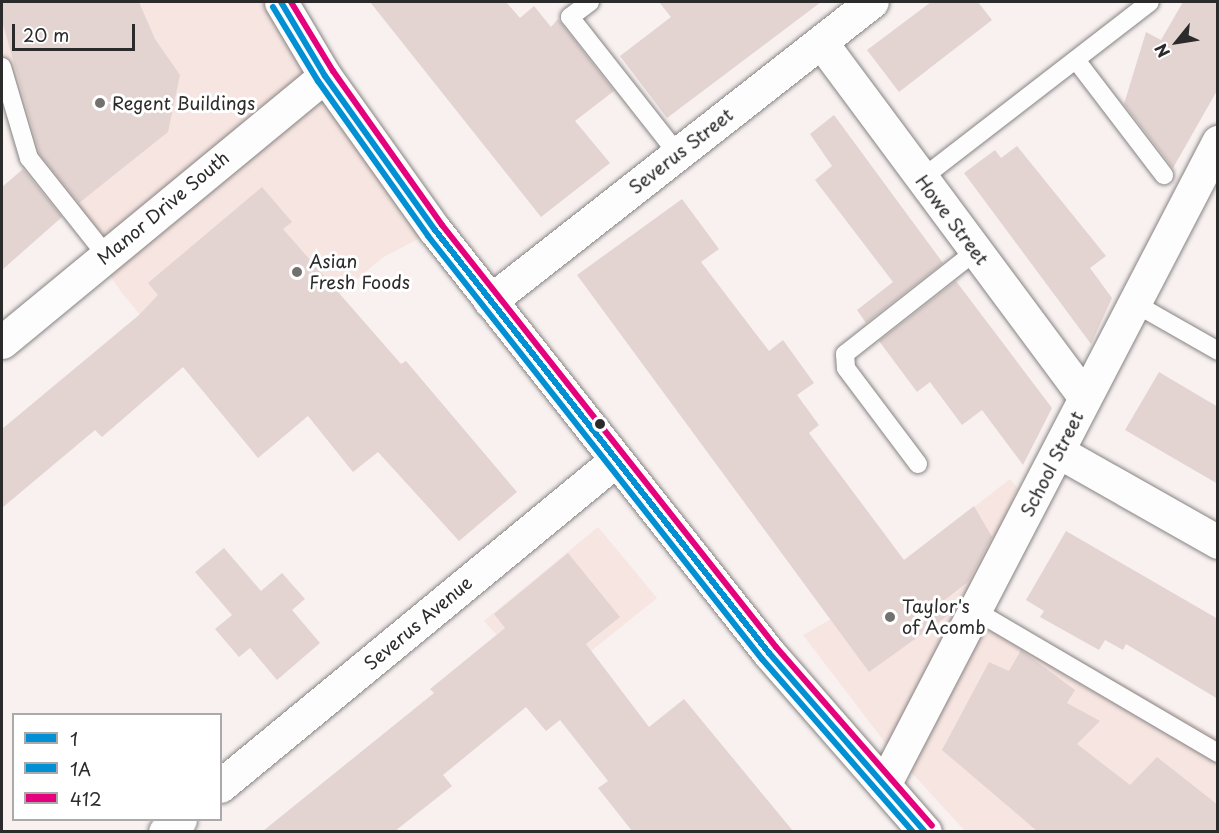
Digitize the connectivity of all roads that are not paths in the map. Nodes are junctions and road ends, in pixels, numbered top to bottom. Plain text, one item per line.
1 (590, 2) edge
2 (872, 2) edge
3 (1150, 2) edge
4 (287, 4) edge
5 (821, 42) junction
6 (1076, 60) junction
7 (2, 67) edge
8 (325, 76) junction
9 (678, 154) junction
10 (1214, 159) edge
11 (1164, 175) dead end
12 (921, 179) junction
13 (976, 251) junction
14 (106, 255) junction
15 (490, 301) junction
16 (1134, 303) junction
17 (2, 342) edge
18 (1218, 351) edge
19 (1085, 397) junction
20 (1059, 452) junction
21 (616, 460) junction
22 (918, 464) dead end
23 (1218, 542) edge
24 (976, 610) junction
25 (1218, 753) edge
26 (222, 784) edge
27 (884, 785) junction
28 (178, 821) edge
29 (165, 831) edge
30 (925, 831) edge

1 - 9 lane
2 - 5 street, Severus Street
3 - 6 lane
4 - 8 street
5 - 9 street, Severus Street
5 - 12 street, Howe Street
6 - 11 lane
6 - 12 lane
7 - 14 lane
8 - 14 street, Manor Drive South
8 - 15 street
9 - 15 street, Severus Street
10 - 16 street, School Street
12 - 13 street, Howe Street
13 - 19 street, Howe Street
13 - 22 lane
14 - 17 street, Manor Drive South
15 - 21 street
16 - 18 lane
16 - 19 street, School Street
19 - 20 street, School Street
20 - 23 street
20 - 24 street, School Street
21 - 26 street, Severus Avenue
21 - 27 street
24 - 25 lane
24 - 27 street, School Street
27 - 30 street
28 - 29 street

